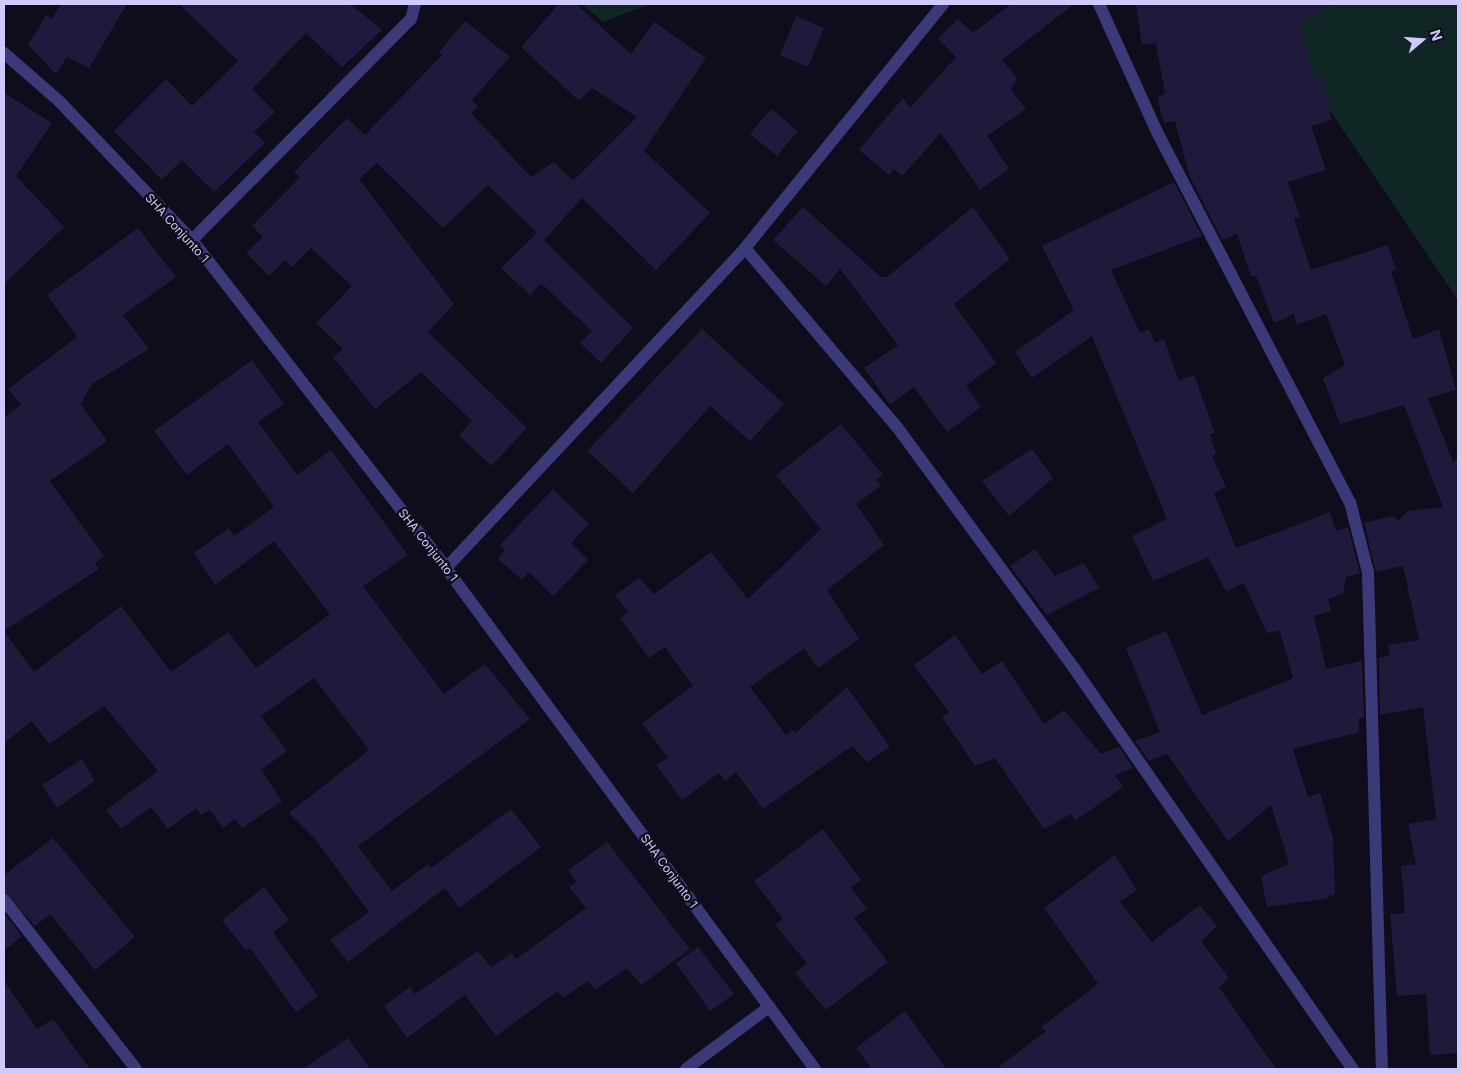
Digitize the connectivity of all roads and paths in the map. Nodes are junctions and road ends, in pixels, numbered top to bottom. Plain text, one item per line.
1 (415, 4) edge
2 (943, 4) edge
3 (1099, 4) edge
4 (4, 53) edge
5 (192, 240) junction
6 (745, 248) junction
7 (446, 568) junction
8 (4, 900) edge
9 (769, 1006) junction
10 (136, 1069) edge
11 (686, 1069) edge
12 (815, 1069) edge
13 (1353, 1069) edge
14 (1382, 1069) edge

1 - 5 street
2 - 6 street
3 - 14 street
4 - 5 street, SHA Conjunto 1
5 - 7 street, SHA Conjunto 1
6 - 7 street
6 - 13 street
7 - 9 street, SHA Conjunto 1
8 - 10 street
9 - 11 street
9 - 12 street, SHA Conjunto 1

